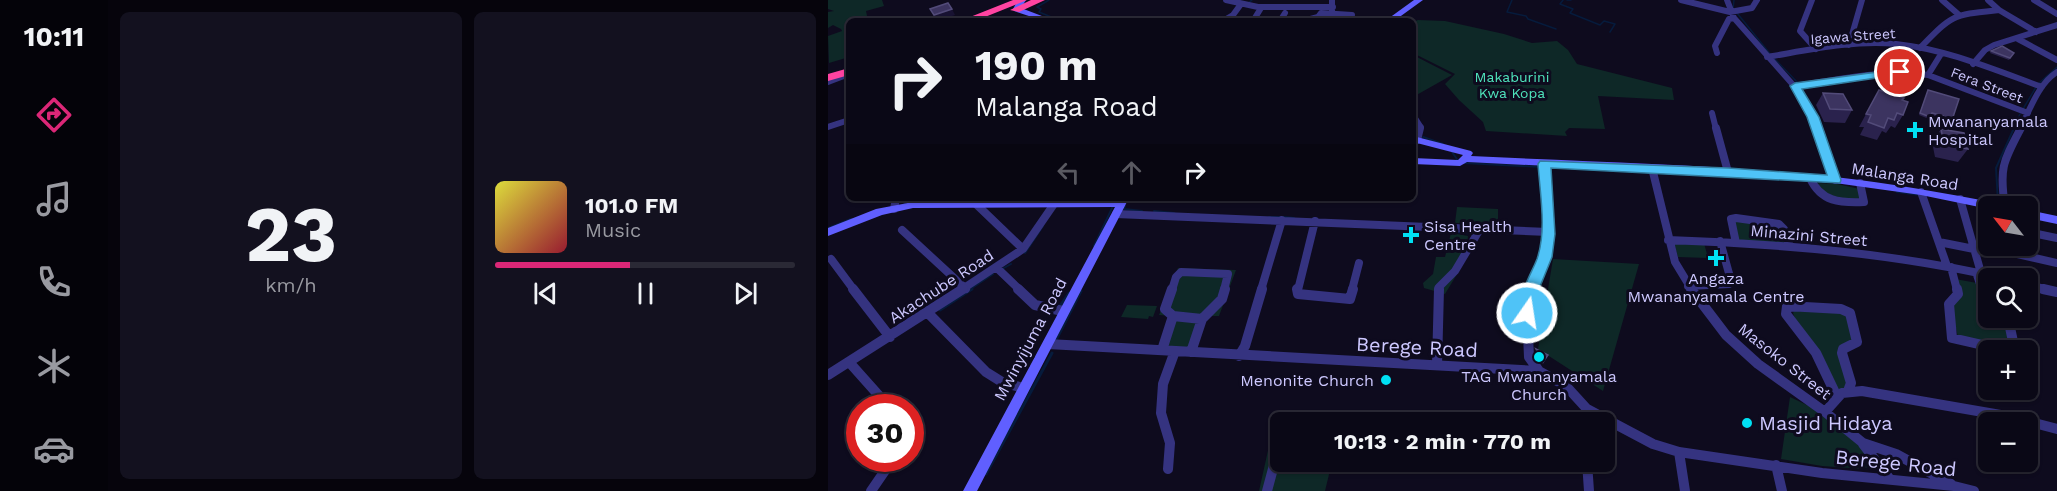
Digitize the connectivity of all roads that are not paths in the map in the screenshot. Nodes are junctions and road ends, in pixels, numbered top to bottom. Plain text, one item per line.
1 (1040, 0) edge
2 (1251, 0) edge
3 (1314, 0) edge
4 (1418, 0) edge
5 (1681, 0) edge
6 (1727, 0) edge
7 (1757, 0) edge
8 (1811, 0) edge
9 (1862, 0) edge
10 (1988, 0) edge
11 (2034, 0) edge
12 (1942, 1) edge
13 (1236, 2) edge
14 (1020, 3) edge
15 (1333, 6) edge
16 (1286, 7) edge
17 (1261, 8) junction
18 (1313, 8) junction
19 (1999, 10) junction
20 (1958, 14) junction
21 (2057, 14) edge
22 (1732, 15) junction
23 (974, 18) edge
24 (991, 18) edge
25 (1046, 18) edge
26 (1228, 18) edge
27 (1255, 18) edge
28 (1314, 18) edge
29 (1349, 18) edge
30 (1393, 18) edge
31 (2057, 25) edge
32 (2036, 32) junction
33 (2018, 39) junction
34 (1849, 45) junction
35 (1920, 48) junction
36 (1816, 49) junction
37 (1717, 53) dead end
38 (1941, 54) junction
39 (1767, 57) junction
40 (2057, 60) edge
41 (846, 62) edge
42 (1973, 64) junction
43 (828, 67) edge
44 (2057, 72) edge
45 (846, 74) edge
46 (1928, 75) junction
47 (828, 80) edge
48 (1795, 86) junction
49 (2042, 87) junction
50 (1712, 113) dead end
51 (2028, 114) junction
52 (1416, 120) edge
53 (846, 121) edge
54 (828, 127) edge
55 (1416, 136) edge
56 (1416, 139) edge
57 (1465, 159) junction
58 (1416, 161) edge
59 (1545, 164) junction
60 (1652, 168) junction
61 (1728, 172) junction
62 (1810, 178) junction
63 (1835, 180) junction
64 (1860, 183) junction
65 (1921, 192) junction
66 (2003, 196) edge
67 (1960, 200) junction
68 (895, 203) edge
69 (1978, 203) edge
70 (976, 204) junction
71 (1054, 204) junction
72 (1121, 205) edge
73 (2038, 216) edge
74 (1282, 220) junction
75 (2057, 220) edge
76 (1316, 221) junction
77 (1480, 229) junction
78 (902, 230) dead end
79 (828, 232) edge
80 (1548, 232) junction
81 (2038, 234) edge
82 (2057, 238) edge
83 (1668, 240) junction
84 (1720, 241) junction
85 (1939, 242) junction
86 (1736, 243) junction
87 (1790, 246) junction
88 (1973, 246) junction
89 (1023, 249) junction
90 (831, 259) dead end
91 (1359, 263) dead end
92 (2057, 263) edge
93 (1949, 266) junction
94 (997, 268) junction
95 (1978, 268) edge
96 (1978, 272) edge
97 (1688, 286) junction
98 (2038, 287) edge
99 (966, 289) junction
100 (2057, 292) edge
101 (1063, 311) junction
102 (928, 313) junction
103 (1173, 316) junction
104 (1202, 319) junction
105 (891, 338) junction
106 (1048, 344) junction
107 (1978, 344) edge
108 (1162, 350) junction
109 (1175, 351) junction
110 (1191, 352) junction
111 (1239, 356) junction
112 (849, 362) junction
113 (1437, 365) junction
114 (1539, 371) junction
115 (828, 375) edge
116 (1023, 387) junction
117 (1848, 391) junction
118 (878, 394) edge
119 (1837, 397) junction
120 (1587, 409) joint
121 (1825, 412) junction
122 (2057, 429) edge
123 (1863, 443) junction
124 (1679, 452) junction
125 (1776, 465) junction
126 (1168, 469) dead end
127 (884, 472) edge
128 (1272, 472) edge
129 (1588, 472) edge
130 (1889, 478) junction
131 (1954, 486) junction
132 (871, 491) edge
133 (970, 491) edge
134 (1267, 491) edge
135 (1589, 491) edge
136 (1686, 491) edge
137 (1782, 491) edge
138 (1974, 491) edge

1 - 14 highway
2 - 13 street
3 - 18 street
4 - 30 street
5 - 22 street
6 - 22 street
7 - 22 street
8 - 36 street
9 - 34 street
10 - 19 street
11 - 21 street
12 - 20 street
13 - 17 street
13 - 26 street
14 - 23 highway
14 - 24 highway
14 - 25 street
15 - 18 street
15 - 28 street
15 - 29 street
16 - 17 street
16 - 18 street
17 - 27 street
19 - 20 street
19 - 32 street
20 - 35 street
22 - 37 street
22 - 39 street
31 - 32 street
32 - 33 street
33 - 40 street
33 - 42 street
34 - 35 street, Igawa Street
34 - 36 street, Igawa Street
35 - 38 street, Igawa Street
36 - 39 street, Igawa Street
38 - 42 street, Igawa Street
38 - 46 street
39 - 48 street
41 - 43 highway
42 - 49 street, Igawa Street
44 - 49 street
45 - 47 highway
46 - 48 street, Fera Street
46 - 51 street, Fera Street
48 - 63 street
49 - 51 street
50 - 61 street
51 - 66 street
52 - 55 street
53 - 54 street
56 - 57 street
57 - 58 street, Malanga Road
57 - 59 street, Malanga Road
59 - 60 street, Malanga Road
59 - 80 street
60 - 61 street, Malanga Road
60 - 83 street, Masoko Street
61 - 62 street, Malanga Road
62 - 63 street, Malanga Road
62 - 64 street
63 - 64 street, Malanga Road
64 - 65 street, Malanga Road
65 - 67 street, Malanga Road
65 - 85 street
67 - 69 street, Malanga Road
67 - 88 street
68 - 70 street
68 - 79 street
70 - 71 street
70 - 89 street
71 - 72 street
71 - 89 street, Akachube Road
72 - 74 street
72 - 101 street, Mwinyijuma Road
73 - 75 street
74 - 76 street
74 - 111 street
76 - 77 street
76 - 91 street
77 - 80 street
77 - 113 street
78 - 99 street
80 - 114 street
81 - 82 street
83 - 84 street, Minazini Street
83 - 97 street, Masoko Street
84 - 86 street, Minazini Street
84 - 97 street
85 - 88 street
85 - 93 street
86 - 87 street, Minazini Street
86 - 87 street
87 - 93 street, Minazini Street
88 - 92 street
88 - 95 street
89 - 94 street, Akachube Road
90 - 105 street
93 - 96 street, Minazini Street
93 - 107 street
94 - 99 street, Akachube Road
94 - 101 street
97 - 121 street, Masoko Street
98 - 100 street
99 - 102 street, Akachube Road
101 - 106 street, Mwinyijuma Road
102 - 105 street, Akachube Road
102 - 116 street
103 - 104 street
103 - 104 street
103 - 108 street
104 - 110 street
105 - 112 street, Akachube Road
106 - 108 street, Berege Road
106 - 116 street, Mwinyijuma Road
108 - 109 street, Berege Road
109 - 110 street, Berege Road
109 - 126 street
110 - 111 street, Berege Road
111 - 113 street, Berege Road
112 - 115 street, Akachube Road
112 - 118 street
113 - 114 street, Berege Road
114 - 120 street, Berege Road
116 - 133 street, Mwinyijuma Road
117 - 119 street
117 - 119 street
117 - 122 street
119 - 121 street
120 - 124 street, Berege Road
121 - 123 street, Masoko Street
123 - 130 street
123 - 131 street, Masoko Street
124 - 125 street, Berege Road
124 - 136 street
125 - 130 street, Berege Road
125 - 137 street
127 - 132 street
128 - 134 street
129 - 135 street
130 - 131 street, Berege Road
131 - 138 street, Berege Road

